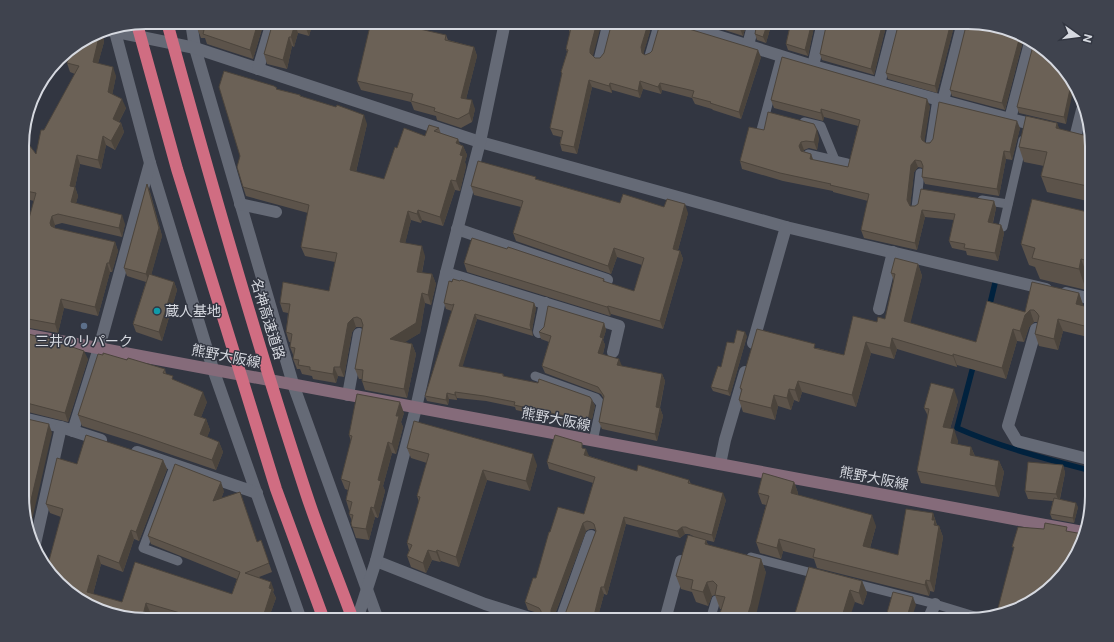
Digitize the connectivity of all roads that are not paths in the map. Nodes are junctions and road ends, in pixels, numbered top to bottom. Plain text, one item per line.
1 (139, 29) edge
2 (169, 29) edge
3 (192, 29) edge
4 (270, 29) edge
5 (504, 29) edge
6 (607, 29) edge
7 (657, 29) edge
8 (699, 29) edge
9 (752, 29) edge
10 (822, 29) edge
11 (893, 29) edge
12 (961, 29) edge
13 (120, 32) edge
14 (113, 34) edge
15 (748, 45) junction
16 (1029, 46) edge
17 (195, 48) junction
18 (649, 56) edge
19 (781, 56) junction
20 (600, 58) edge
21 (813, 66) junction
22 (258, 68) junction
23 (879, 84) junction
24 (940, 100) junction
25 (1081, 117) edge
26 (793, 119) edge
27 (1010, 119) junction
28 (1027, 123) junction
29 (1048, 128) edge
30 (761, 130) edge
31 (1062, 131) edge
32 (480, 142) junction
33 (930, 145) edge
34 (808, 154) edge
35 (835, 160) junction
36 (150, 163) junction
37 (847, 163) edge
38 (920, 173) dead end
39 (971, 198) edge
40 (240, 204) junction
41 (1008, 204) junction
42 (916, 208) edge
43 (276, 212) dead end
44 (786, 227) junction
45 (1003, 227) dead end
46 (457, 229) junction
47 (112, 242) edge
48 (128, 246) junction
49 (893, 252) junction
50 (446, 273) junction
51 (607, 280) dead end
52 (1085, 297) edge
53 (545, 303) junction
54 (879, 309) dead end
55 (1036, 329) edge
56 (538, 332) edge
57 (359, 334) dead end
58 (29, 335) edge
59 (99, 348) junction
60 (613, 352) dead end
61 (213, 369) junction
62 (535, 376) dead end
63 (293, 384) junction
64 (348, 395) junction
65 (416, 408) junction
66 (29, 420) edge
67 (67, 429) junction
68 (594, 441) junction
69 (109, 443) edge
70 (124, 447) edge
71 (1085, 458) edge
72 (175, 464) junction
73 (720, 464) junction
74 (257, 493) junction
75 (1080, 531) edge
76 (591, 536) dead end
77 (37, 537) edge
78 (685, 548) edge
79 (741, 555) edge
80 (178, 561) dead end
81 (376, 561) junction
82 (826, 576) edge
83 (842, 580) edge
84 (366, 590) junction
85 (716, 600) edge
86 (935, 604) junction
87 (299, 613) edge
88 (321, 613) edge
89 (350, 613) edge
90 (359, 613) edge
91 (375, 613) edge
92 (514, 613) edge
93 (564, 613) edge
94 (667, 613) edge
95 (712, 613) edge
96 (931, 613) edge
97 (965, 613) edge

1 - 88 highway
2 - 89 highway, 名神高速道路
3 - 17 street
4 - 22 street
5 - 32 street
6 - 20 street
7 - 18 lane
8 - 15 street
9 - 15 street
10 - 21 street
11 - 23 street
12 - 24 street
13 - 17 street
14 - 36 street
15 - 19 street
16 - 27 street
17 - 22 street
17 - 40 street
19 - 21 street
19 - 30 lane
21 - 23 street
22 - 32 street
23 - 24 street
24 - 27 street
24 - 33 lane
25 - 31 street
26 - 35 lane
27 - 28 street
28 - 29 street
28 - 41 lane
32 - 44 street
32 - 46 street
34 - 35 lane
35 - 37 lane
36 - 48 street
36 - 61 street
38 - 42 lane
39 - 41 lane
40 - 43 street
40 - 63 street
41 - 45 lane
44 - 49 street
44 - 73 street
46 - 50 street
46 - 51 street
47 - 48 street
48 - 59 street
49 - 52 street
49 - 54 street
50 - 53 street
50 - 65 street
53 - 56 street
53 - 60 street
55 - 71 street
57 - 64 street
58 - 59 main road, 熊野大阪線
59 - 61 main road, 熊野大阪線
59 - 67 street
61 - 63 main road, 熊野大阪線
61 - 74 street
62 - 68 lane
63 - 64 main road, 熊野大阪線
63 - 84 street
64 - 65 main road, 熊野大阪線
65 - 68 main road, 熊野大阪線
65 - 81 street
66 - 67 street
67 - 69 street
67 - 77 street
68 - 73 main road, 熊野大阪線
70 - 72 street
72 - 74 street
72 - 80 lane
73 - 75 main road, 熊野大阪線
74 - 87 street
76 - 93 street
78 - 94 street
79 - 82 lane
81 - 84 street
81 - 92 street
83 - 86 lane
84 - 90 street
84 - 91 street
85 - 95 lane
86 - 96 street
86 - 97 lane

